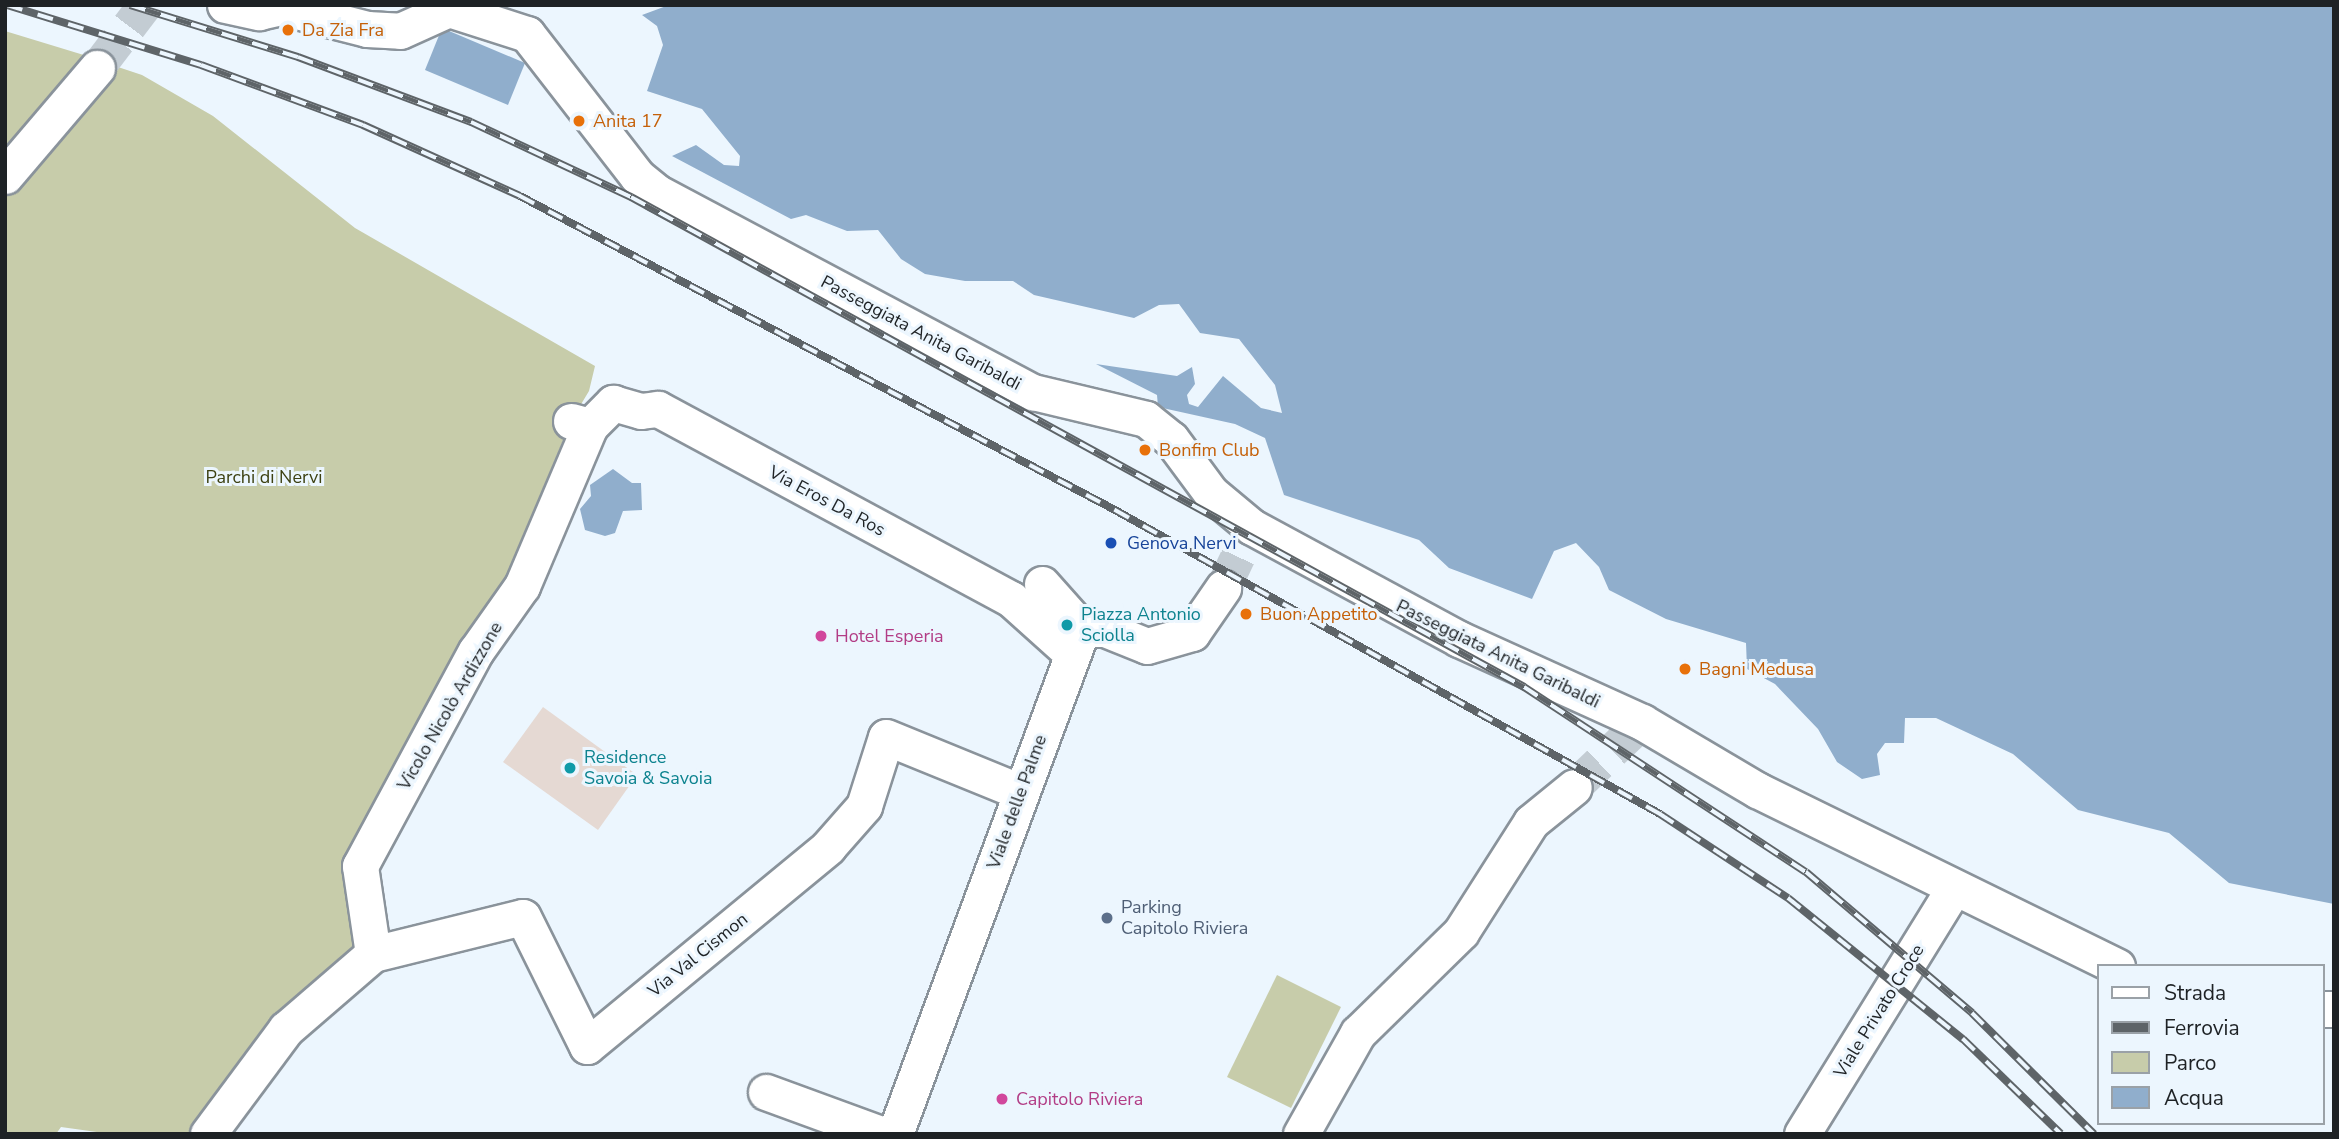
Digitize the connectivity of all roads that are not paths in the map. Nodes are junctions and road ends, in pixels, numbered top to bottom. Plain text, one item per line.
1 (225, 5) edge
2 (97, 68) tunnel mouth
3 (5, 176) edge
4 (581, 424) joint
5 (1042, 584) dead end
6 (1223, 588) tunnel mouth
7 (1077, 641) junction
8 (1574, 787) tunnel mouth
9 (1021, 792) junction
10 (1954, 888) junction
11 (373, 954) junction
12 (2113, 964) edge
13 (766, 1092) dead end
14 (208, 1134) edge
15 (881, 1134) edge
16 (895, 1134) edge
17 (1301, 1134) edge
18 (1802, 1134) edge

1 - 10 street, Passeggiata Anita Garibaldi
2 - 3 street
4 - 7 street, Via Eros Da Ros
4 - 11 street, Vicolo Nicolò Ardizzone
5 - 7 street
6 - 7 street
7 - 9 street, Viale delle Palme
8 - 17 street
9 - 11 street, Via Val Cismon
9 - 16 street, Viale delle Palme
10 - 12 street, Passeggiata Anita Garibaldi
10 - 18 street, Viale Privato Croce
11 - 14 street
13 - 15 street

